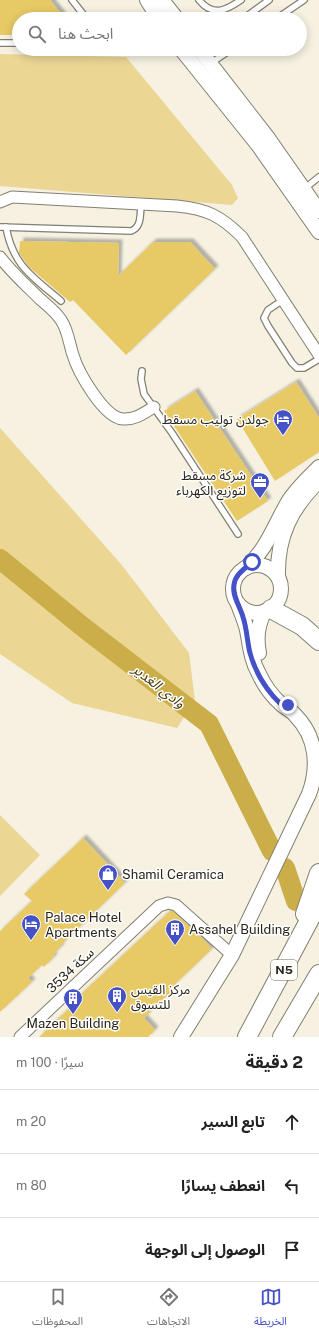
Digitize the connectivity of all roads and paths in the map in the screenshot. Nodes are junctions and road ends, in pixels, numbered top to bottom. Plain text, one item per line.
1 (72, 0) edge
2 (146, 0) edge
3 (162, 0) edge
4 (198, 0) edge
5 (241, 0) edge
6 (269, 0) edge
7 (304, 0) edge
8 (81, 12) edge
9 (154, 12) edge
10 (171, 12) edge
11 (253, 12) edge
12 (286, 12) edge
13 (0, 43) edge
14 (12, 43) edge
15 (187, 56) edge
16 (204, 56) edge
17 (222, 56) edge
18 (210, 64) junction
19 (319, 177) edge
20 (304, 189) junction
21 (0, 202) edge
22 (141, 204) junction
23 (319, 211) edge
24 (3, 227) edge
25 (319, 232) edge
26 (0, 257) edge
27 (283, 300) junction
28 (61, 301) dead end
29 (319, 356) edge
30 (319, 359) edge
31 (142, 371) dead end
32 (154, 407) junction
33 (319, 467) edge
34 (319, 481) edge
35 (238, 534) dead end
36 (246, 568) junction
37 (278, 576) junction
38 (238, 604) junction
39 (268, 610) junction
40 (319, 641) edge
41 (290, 709) junction
42 (319, 873) edge
43 (319, 902) edge
44 (302, 935) junction
45 (232, 955) junction
46 (319, 974) edge
47 (20, 1037) edge
48 (180, 1037) edge
49 (247, 1037) edge
50 (282, 1037) edge

1 - 8 lane
2 - 9 street
3 - 10 street
4 - 5 lane
6 - 11 lane
7 - 12 lane
13 - 14 lane
15 - 25 street
16 - 18 street
17 - 18 lane
18 - 20 street
19 - 20 lane
20 - 23 street
21 - 22 street
22 - 24 lane
22 - 27 street
24 - 28 lane
26 - 32 street
27 - 29 street
27 - 30 lane
31 - 32 lane
32 - 35 lane
33 - 36 street
34 - 37 street
36 - 37 street
36 - 38 street
37 - 39 street
38 - 39 street
38 - 41 street
39 - 40 highway
39 - 41 street
41 - 45 street
42 - 44 highway
43 - 44 highway, N5
44 - 49 highway, N5
45 - 47 street, سكة 3534
45 - 48 street
46 - 50 highway, N5

